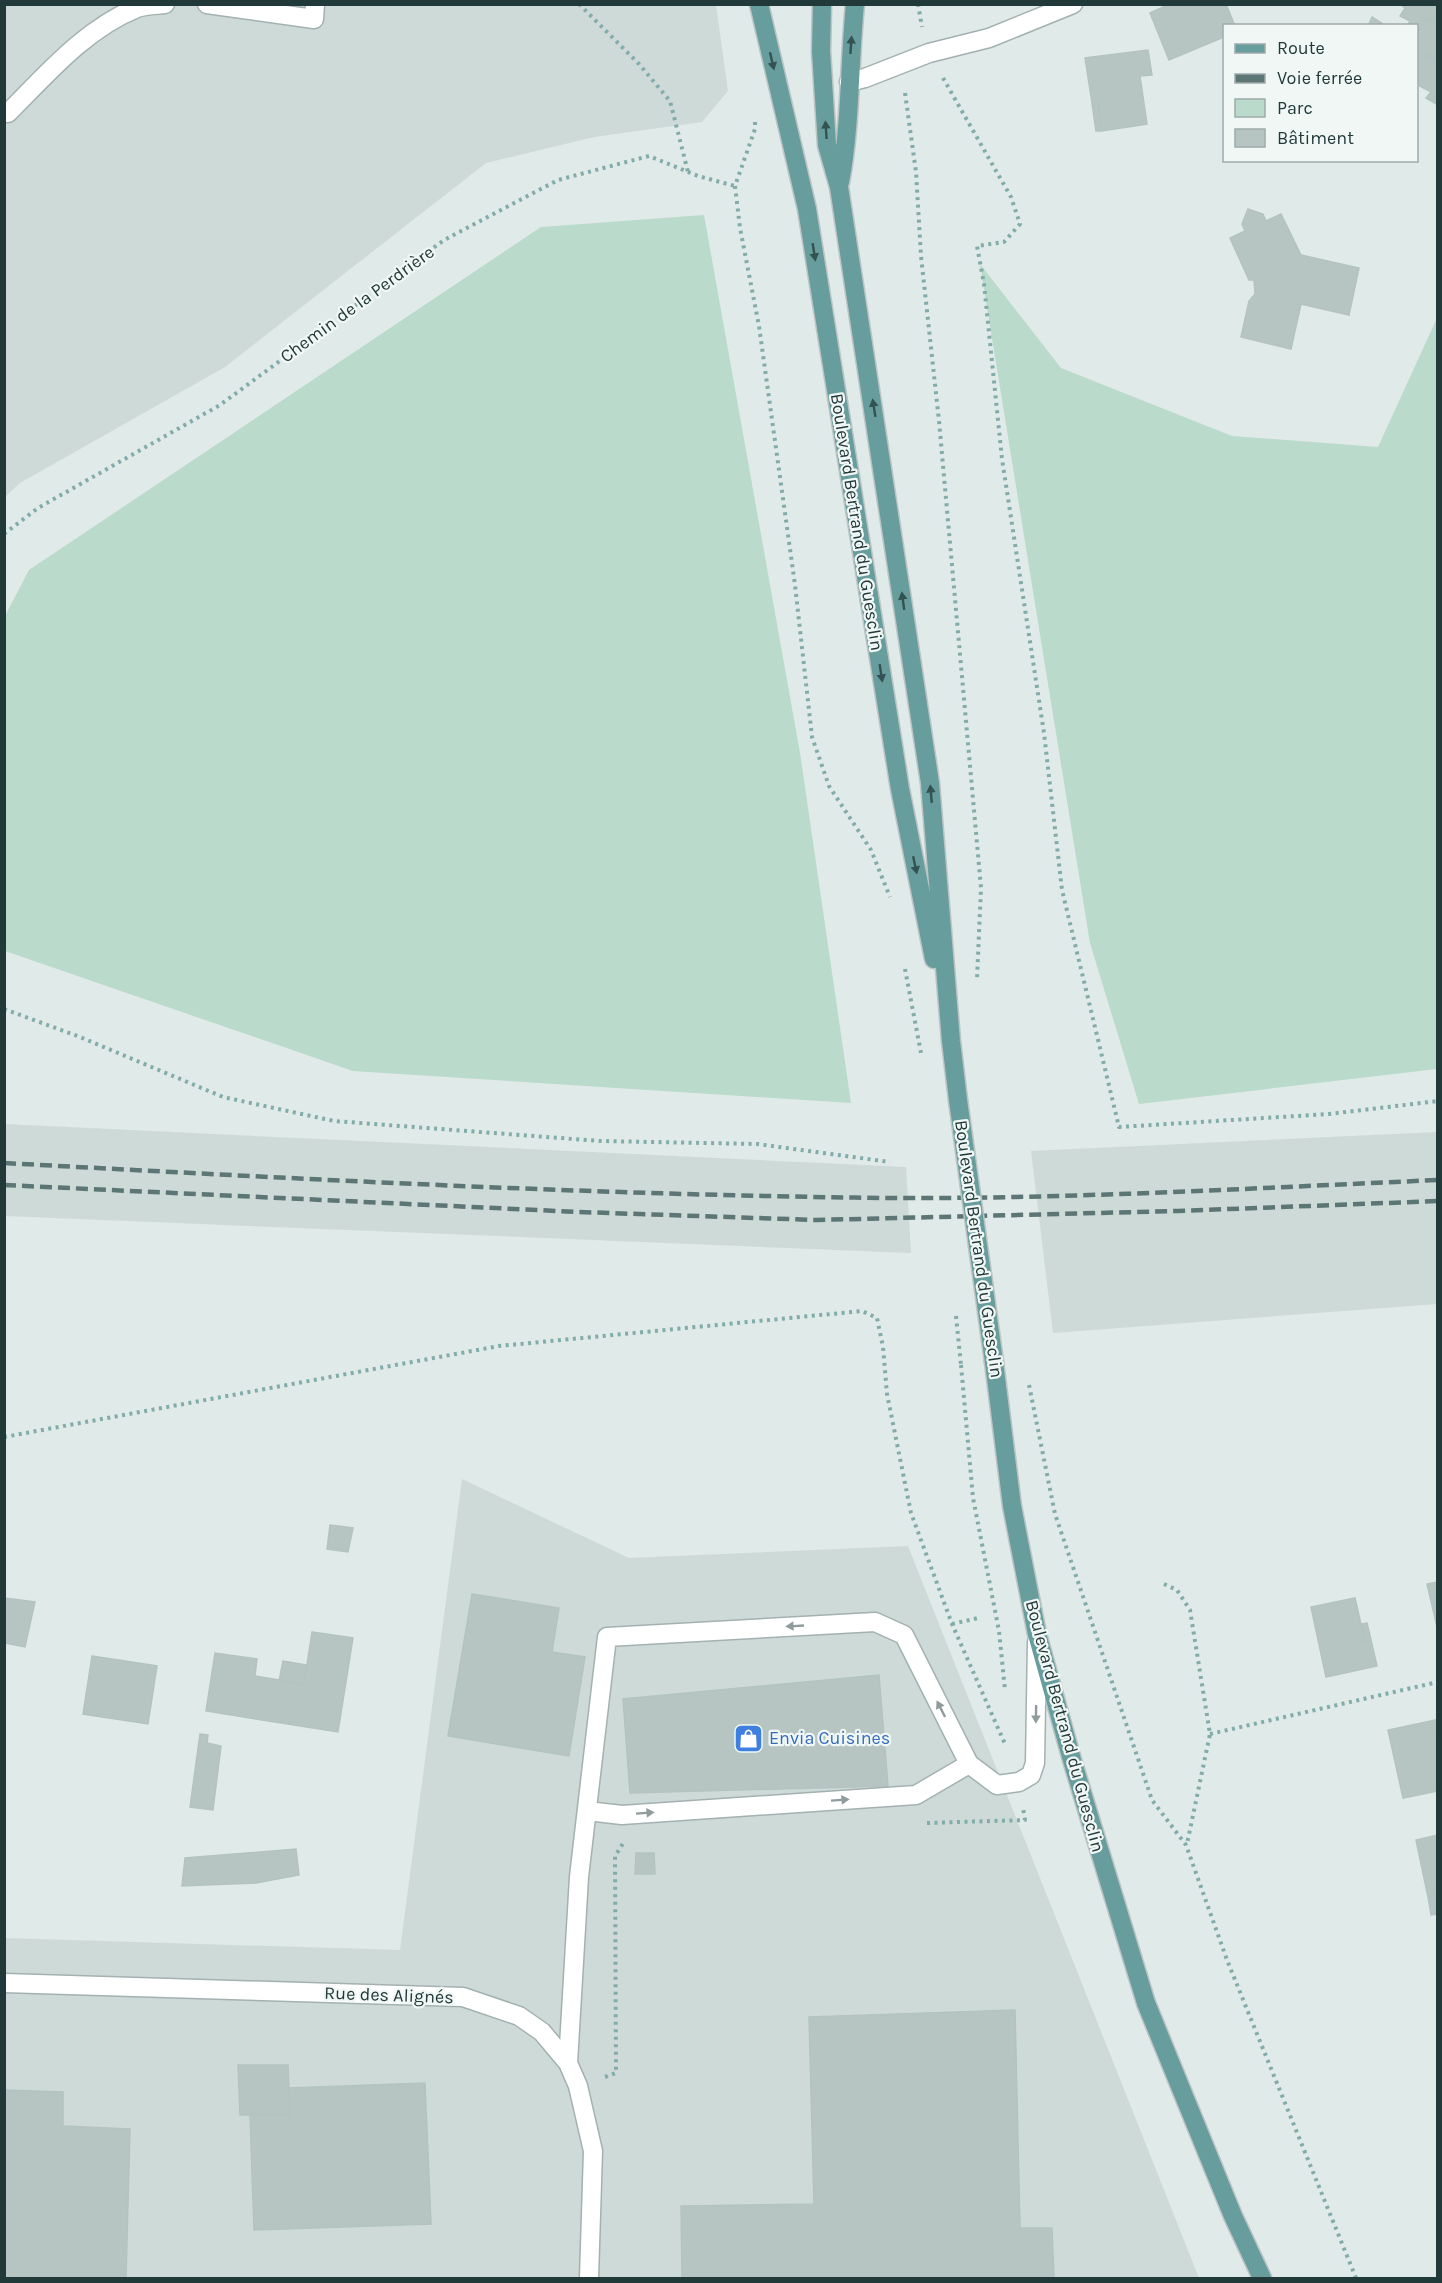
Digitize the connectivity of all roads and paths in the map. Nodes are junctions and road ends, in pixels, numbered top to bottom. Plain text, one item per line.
1 (165, 4) edge
2 (207, 4) edge
3 (579, 4) edge
4 (759, 4) edge
5 (822, 4) edge
6 (855, 4) edge
7 (1073, 4) edge
8 (315, 12) edge
9 (929, 53) junction
10 (904, 62) junction
11 (849, 82) junction
12 (4, 112) edge
13 (754, 118) dead end
14 (688, 172) junction
15 (735, 186) junction
16 (839, 187) junction
17 (4, 534) edge
18 (893, 905) dead end
19 (904, 963) dead end
20 (977, 990) dead end
21 (4, 1009) edge
22 (951, 1041) junction
23 (922, 1057) dead end
24 (1437, 1101) edge
25 (890, 1162) dead end
26 (961, 1365) dead end
27 (1028, 1382) dead end
28 (4, 1437) edge
29 (1164, 1584) dead end
30 (978, 1618) dead end
31 (952, 1624) junction
32 (1037, 1634) junction
33 (1437, 1683) edge
34 (1005, 1696) dead end
35 (1210, 1734) junction
36 (1008, 1741) dead end
37 (969, 1764) junction
38 (1019, 1782) junction
39 (587, 1811) junction
40 (924, 1823) dead end
41 (625, 1841) dead end
42 (1186, 1845) junction
43 (4, 1983) edge
44 (568, 2063) junction
45 (578, 2086) junction
46 (589, 2278) edge
47 (1262, 2278) edge
48 (1356, 2278) edge

1 - 12 street
2 - 8 street
3 - 14 path
4 -> 22 main road, Boulevard Bertrand du Guesclin
16 -> 5 main road, Boulevard Bertrand du Guesclin
11 -> 6 main road, Boulevard Bertrand du Guesclin
7 - 9 street
9 - 10 street
9 - 24 path
10 - 11 street
10 - 20 path
11 - 16 main road, Boulevard Bertrand du Guesclin
13 - 15 path
14 - 15 path, Chemin de la Perdrière
14 - 17 path, Chemin de la Perdrière
15 - 18 path
22 -> 16 main road, Boulevard Bertrand du Guesclin
19 - 23 path
21 - 25 path
22 - 32 main road, Boulevard Bertrand du Guesclin, bridge
26 - 34 path
27 - 42 path
28 - 31 path
29 - 35 path
30 - 31 path
31 - 36 path
32 -> 38 street
32 - 47 main road, Boulevard Bertrand du Guesclin
33 - 35 path
35 - 42 path
37 - 38 street
39 -> 37 street
37 -> 39 street
38 - 40 path
39 - 44 street
41 - 45 path
42 - 48 path
43 - 44 street, Rue des Alignés
44 - 45 street, Rue des Alignés
45 - 46 street, Rue des Alignés

